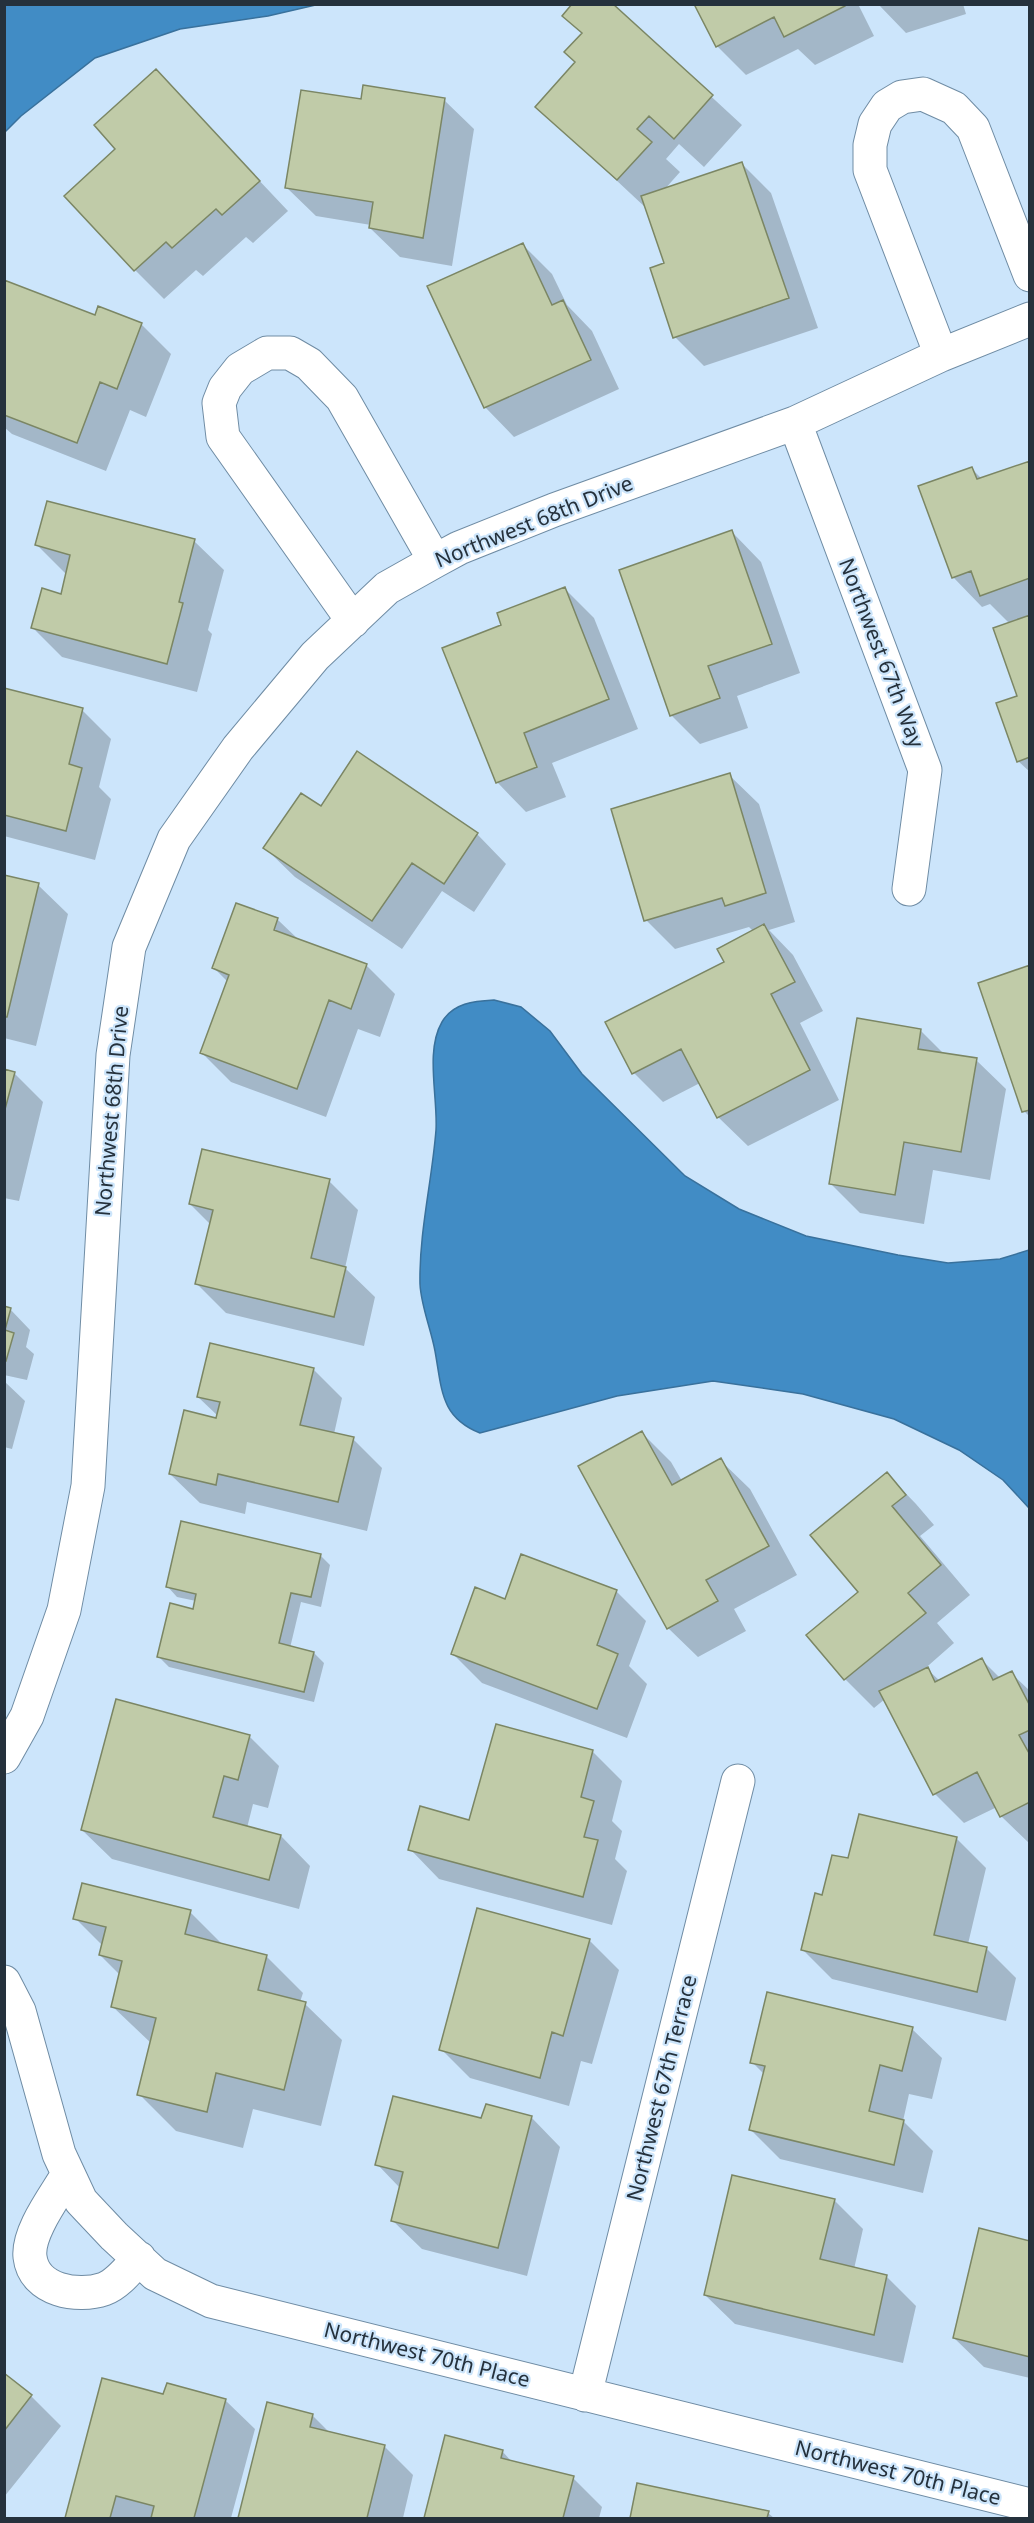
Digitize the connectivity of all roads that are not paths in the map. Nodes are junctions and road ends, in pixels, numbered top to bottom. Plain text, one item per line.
1 (1029, 275) edge
2 (1029, 319) edge
3 (941, 355) junction
4 (795, 423) junction
5 (435, 561) junction
6 (353, 621) junction
7 (909, 889) dead end
8 (4, 1757) edge
9 (738, 1781) dead end
10 (4, 1982) edge
11 (68, 2174) junction
12 (139, 2259) junction
13 (585, 2395) junction
14 (1029, 2505) edge

1 - 3 street
2 - 3 street, Northwest 68th Drive
3 - 4 street, Northwest 68th Drive
4 - 5 street, Northwest 68th Drive
4 - 7 street, Northwest 67th Way
5 - 6 street, Northwest 68th Drive
5 - 6 street
6 - 8 street, Northwest 68th Drive
9 - 13 street, Northwest 67th Terrace
10 - 11 street, Northwest 70th Place
11 - 12 street, Northwest 70th Place
11 - 12 street
12 - 13 street, Northwest 70th Place
13 - 14 street, Northwest 70th Place

